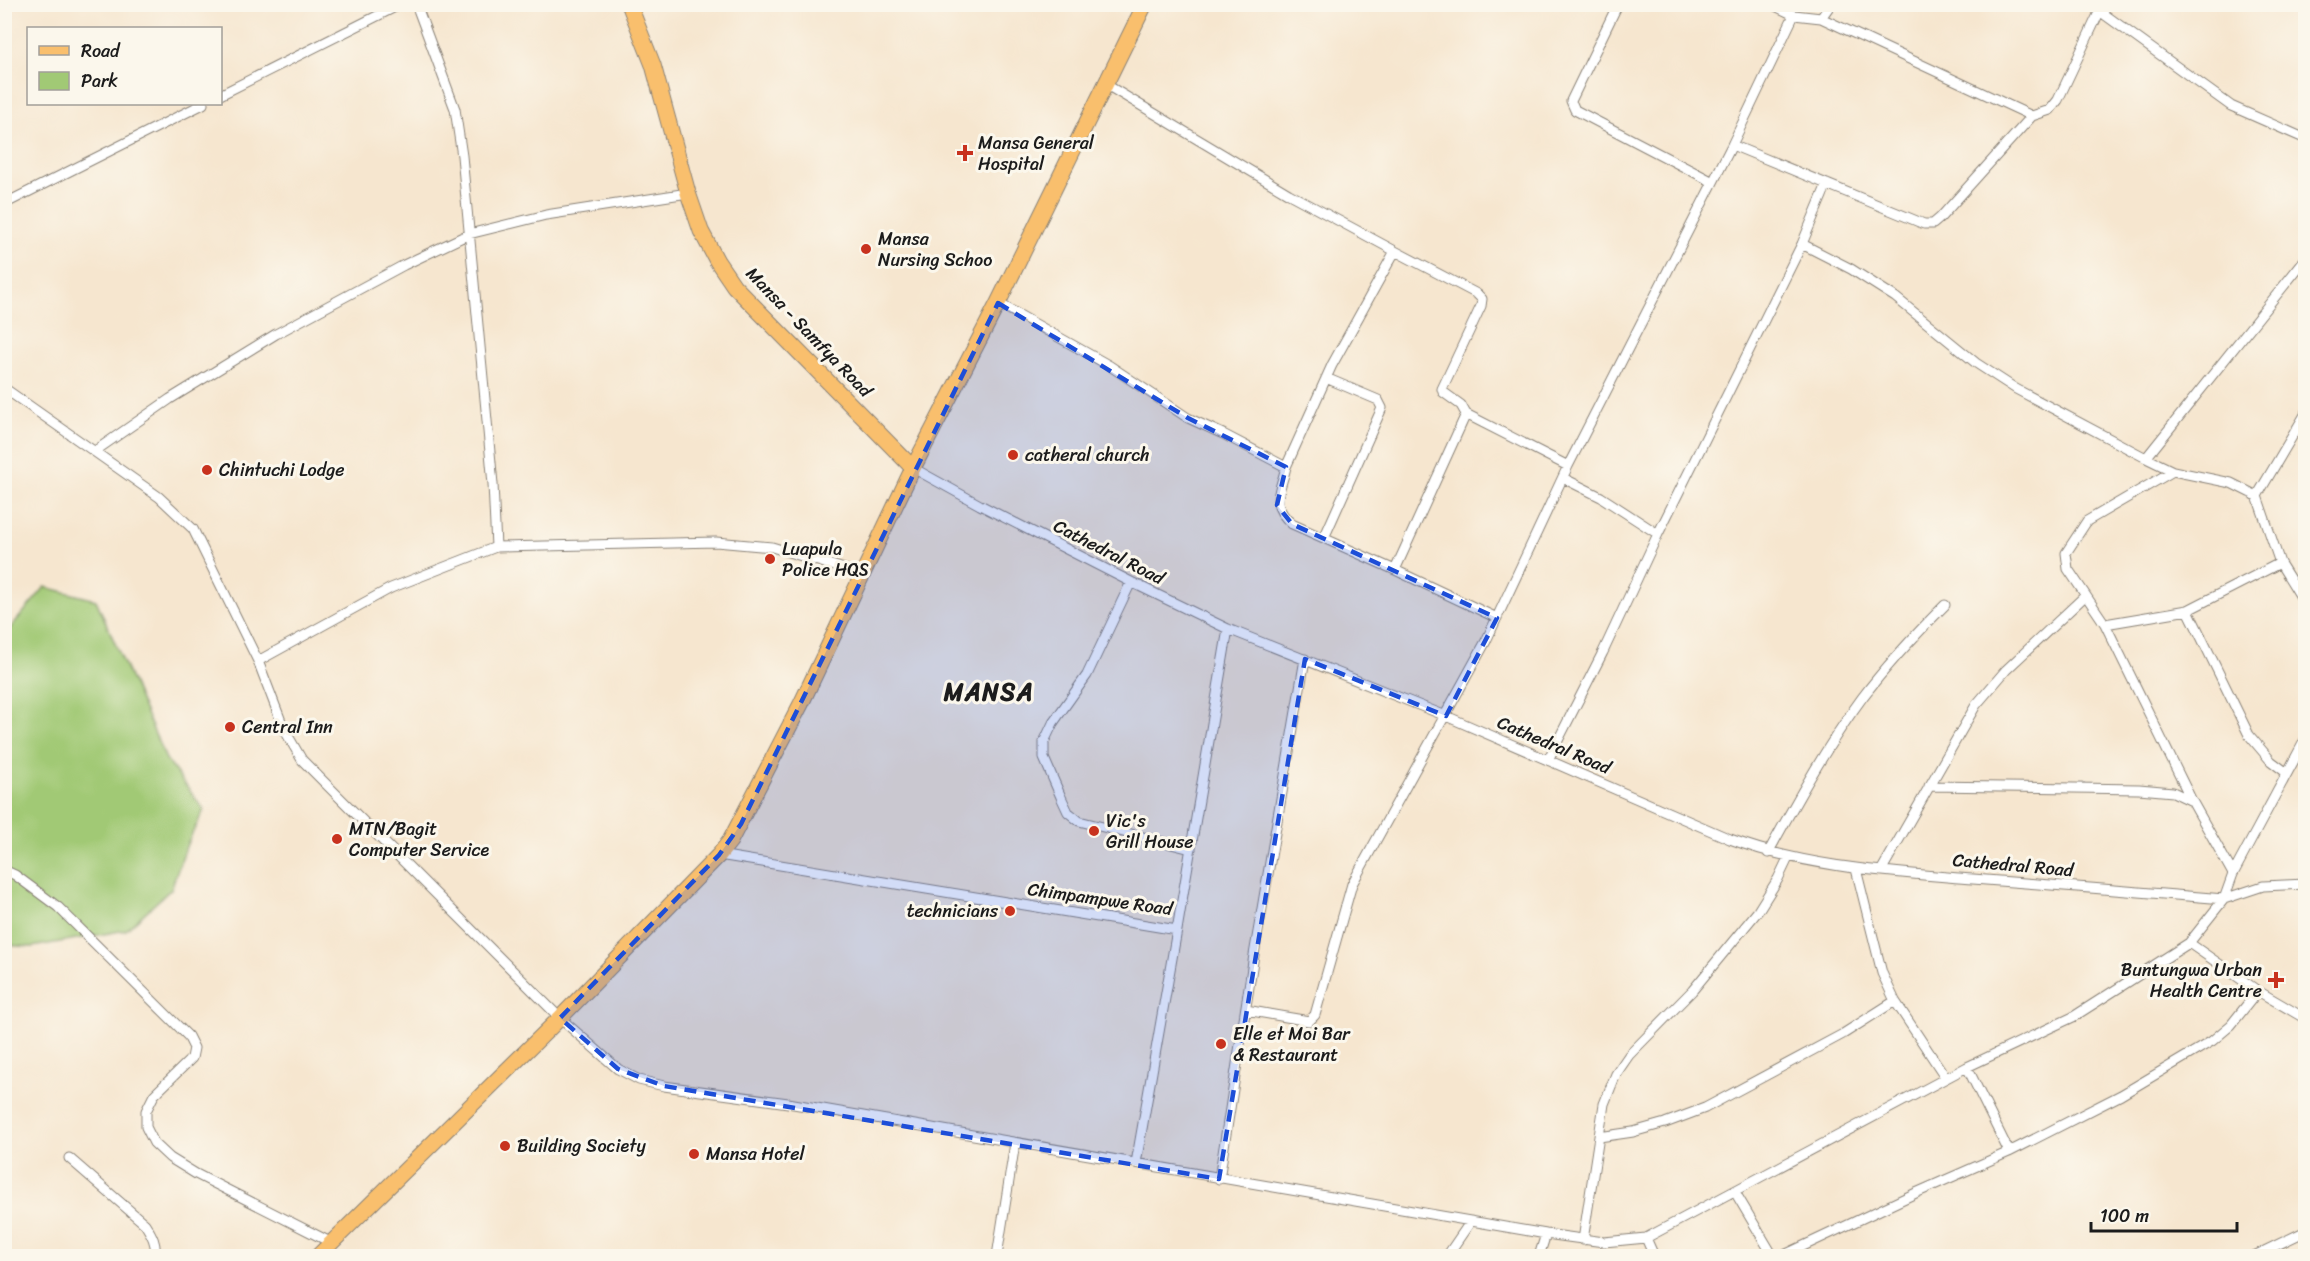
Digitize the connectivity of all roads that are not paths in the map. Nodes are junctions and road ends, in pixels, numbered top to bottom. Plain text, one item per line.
1 (401, 4) edge
2 (416, 4) edge
3 (629, 4) edge
4 (1145, 4) edge
5 (1618, 4) edge
6 (1771, 4) edge
7 (1831, 4) edge
8 (2090, 4) edge
9 (2101, 7) edge
10 (1794, 15) junction
11 (1821, 18) junction
12 (1105, 84) junction
13 (222, 94) edge
14 (201, 105) edge
15 (2032, 116) junction
16 (2306, 139) edge
17 (1732, 145) junction
18 (1713, 182) junction
19 (1827, 184) junction
20 (688, 193) junction
21 (4, 204) edge
22 (469, 234) junction
23 (1802, 244) junction
24 (1395, 251) junction
25 (2306, 258) edge
26 (998, 303) junction
27 (1326, 378) junction
28 (4, 388) edge
29 (2306, 413) edge
30 (1466, 414) junction
31 (95, 451) junction
32 (2146, 458) junction
33 (1568, 466) junction
34 (1286, 467) junction
35 (914, 468) junction
36 (2173, 471) junction
37 (1563, 478) junction
38 (2257, 496) junction
39 (1658, 534) junction
40 (1324, 538) junction
41 (496, 547) junction
42 (2280, 563) junction
43 (1395, 570) junction
44 (864, 575) junction
45 (2306, 579) edge
46 (1131, 582) junction
47 (2298, 592) junction
48 (2085, 596) junction
49 (1945, 605) dead end
50 (2306, 605) edge
51 (2188, 610) junction
52 (1497, 618) junction
53 (2105, 624) junction
54 (1228, 629) junction
55 (1305, 659) junction
56 (258, 661) junction
57 (1446, 716) junction
58 (2306, 738) edge
59 (1548, 760) junction
60 (2287, 773) junction
61 (1929, 786) junction
62 (2192, 801) junction
63 (1191, 849) junction
64 (1768, 853) junction
65 (719, 855) junction
66 (1788, 858) junction
67 (1856, 869) junction
68 (4, 870) edge
69 (1881, 871) junction
70 (2233, 874) junction
71 (2306, 884) edge
72 (2224, 899) junction
73 (1177, 930) junction
74 (2189, 943) junction
75 (2258, 991) junction
76 (1895, 1001) junction
77 (1246, 1010) junction
78 (560, 1018) junction
79 (2306, 1019) edge
80 (1967, 1066) junction
81 (1946, 1078) junction
82 (1599, 1137) junction
83 (1016, 1143) junction
84 (2009, 1152) junction
85 (69, 1158) dead end
86 (1136, 1163) junction
87 (1219, 1179) junction
88 (1735, 1192) junction
89 (1471, 1221) junction
90 (2306, 1231) edge
91 (1546, 1234) junction
92 (1646, 1238) junction
93 (1583, 1240) junction
94 (332, 1242) junction
95 (155, 1257) edge
96 (318, 1257) edge
97 (997, 1257) edge
98 (1447, 1257) edge
99 (1539, 1257) edge
100 (1654, 1257) edge
101 (1773, 1257) edge
102 (1782, 1257) edge
103 (2254, 1257) edge

1 - 13 street
2 - 22 street
3 - 20 main road, Mansa - Samfya Road
4 - 12 main road
5 - 18 street
6 - 10 street
7 - 11 street
8 - 9 street
9 - 15 street
9 - 16 street
10 - 11 street
10 - 17 street
11 - 15 street
12 - 24 street
12 - 26 main road
14 - 21 street
15 - 19 street
17 - 18 street
17 - 19 street
18 - 33 street
19 - 23 street
20 - 22 street
20 - 35 main road, Mansa - Samfya Road
22 - 31 street
22 - 41 street
23 - 32 street
23 - 39 street
24 - 27 street
24 - 30 street
25 - 32 street
26 - 34 street
26 - 35 main road
27 - 34 street
27 - 40 street
28 - 31 street
29 - 38 street
30 - 33 street
30 - 43 street
31 - 56 street
32 - 36 street
33 - 37 street
34 - 40 street
35 - 44 main road
35 - 46 street, Cathedral Road
36 - 38 street
36 - 48 street
37 - 39 street
37 - 52 street
38 - 42 street
39 - 59 street
40 - 43 street
41 - 44 street
41 - 56 street
42 - 47 street
42 - 51 street
43 - 52 street
44 - 65 main road
45 - 47 street
46 - 54 street, Cathedral Road
46 - 63 street
47 - 50 street
48 - 53 street
48 - 61 street
49 - 64 street
51 - 53 street
51 - 60 street
52 - 57 street
53 - 62 street
54 - 55 street, Cathedral Road
54 - 63 street, Chimpampwe Road
55 - 57 street, Cathedral Road
55 - 77 street
56 - 78 street
57 - 59 street, Cathedral Road
57 - 77 street
58 - 60 street
59 - 64 street, Cathedral Road
60 - 70 street
61 - 62 street
61 - 69 street
62 - 70 street
63 - 73 street, Chimpampwe Road
64 - 66 street, Cathedral Road
65 - 73 street, Chimpampwe Road
65 - 78 main road
66 - 67 street, Cathedral Road
66 - 82 street
67 - 69 street, Cathedral Road
67 - 76 street
68 - 94 street
69 - 72 street, Cathedral Road
70 - 72 street
71 - 72 street
72 - 74 street
73 - 86 street
74 - 75 street
74 - 80 street
75 - 79 street
75 - 84 street
76 - 81 street
76 - 82 street
77 - 87 street
78 - 83 street
78 - 94 main road
80 - 81 street
80 - 84 street
81 - 88 street
82 - 93 street
83 - 86 street
83 - 97 street
84 - 102 street
85 - 95 street
86 - 87 street
87 - 89 street
88 - 92 street
88 - 101 street
89 - 91 street
89 - 98 street
90 - 103 street
91 - 93 street
91 - 99 street
92 - 93 street
92 - 100 street
94 - 96 main road

